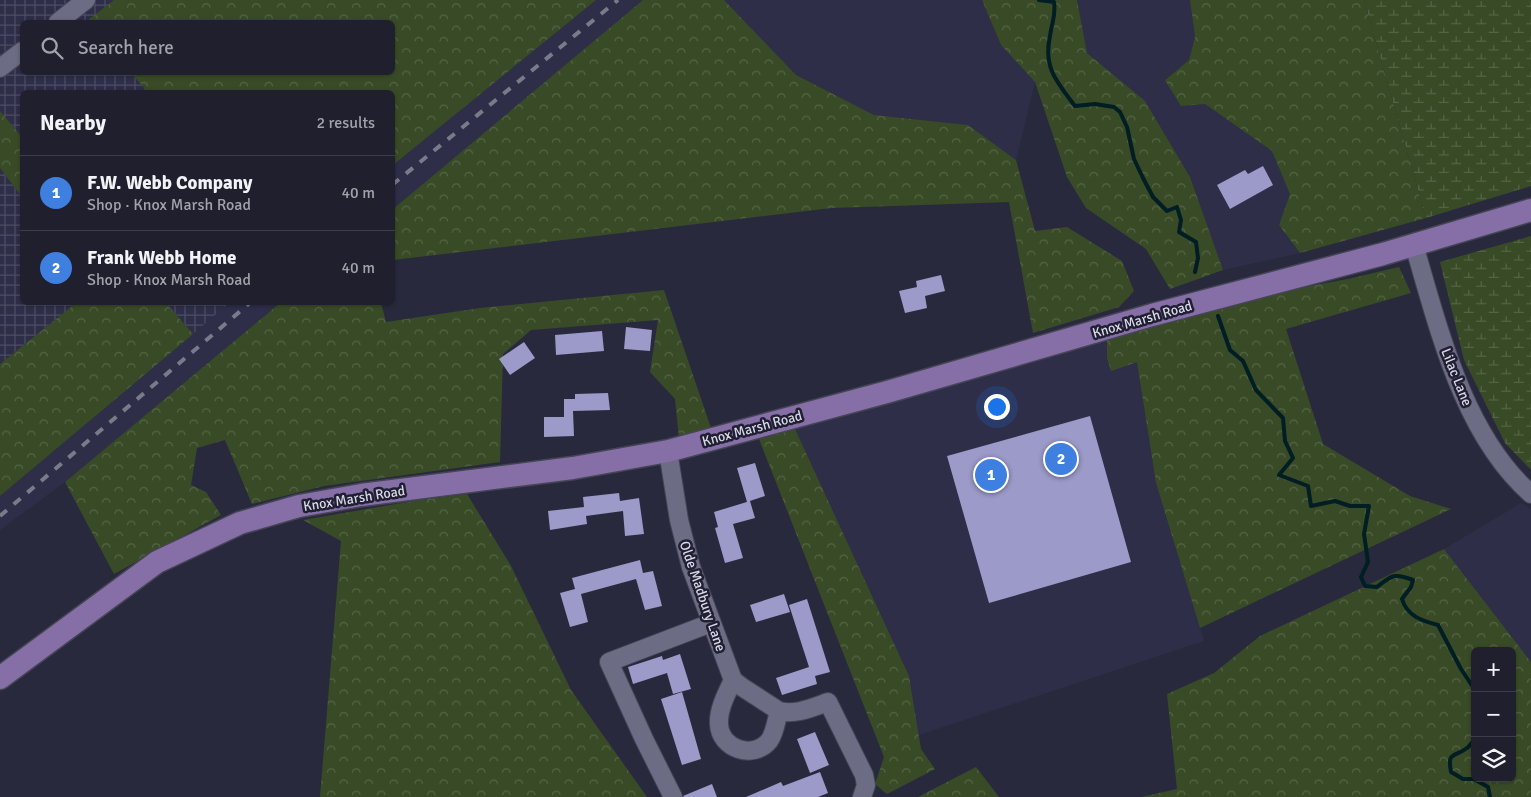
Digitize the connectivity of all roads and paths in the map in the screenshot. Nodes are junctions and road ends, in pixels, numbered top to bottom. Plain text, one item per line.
1 (86, 0) edge
2 (61, 20) edge
3 (20, 53) edge
4 (0, 68) edge
5 (1531, 210) edge
6 (1414, 245) junction
7 (668, 451) junction
8 (1531, 494) edge
9 (711, 623) junction
10 (0, 678) edge
11 (734, 680) junction
12 (779, 712) junction
13 (673, 797) edge
14 (862, 797) edge

1 - 2 street
3 - 4 street
5 - 6 main road, Knox Marsh Road
6 - 7 main road, Knox Marsh Road
6 - 8 street, Lilac Lane
7 - 9 street, Olde Madbury Lane
7 - 10 main road, Knox Marsh Road
9 - 11 street, Olde Madbury Lane
9 - 13 street
11 - 12 street
11 - 12 street
12 - 14 street

